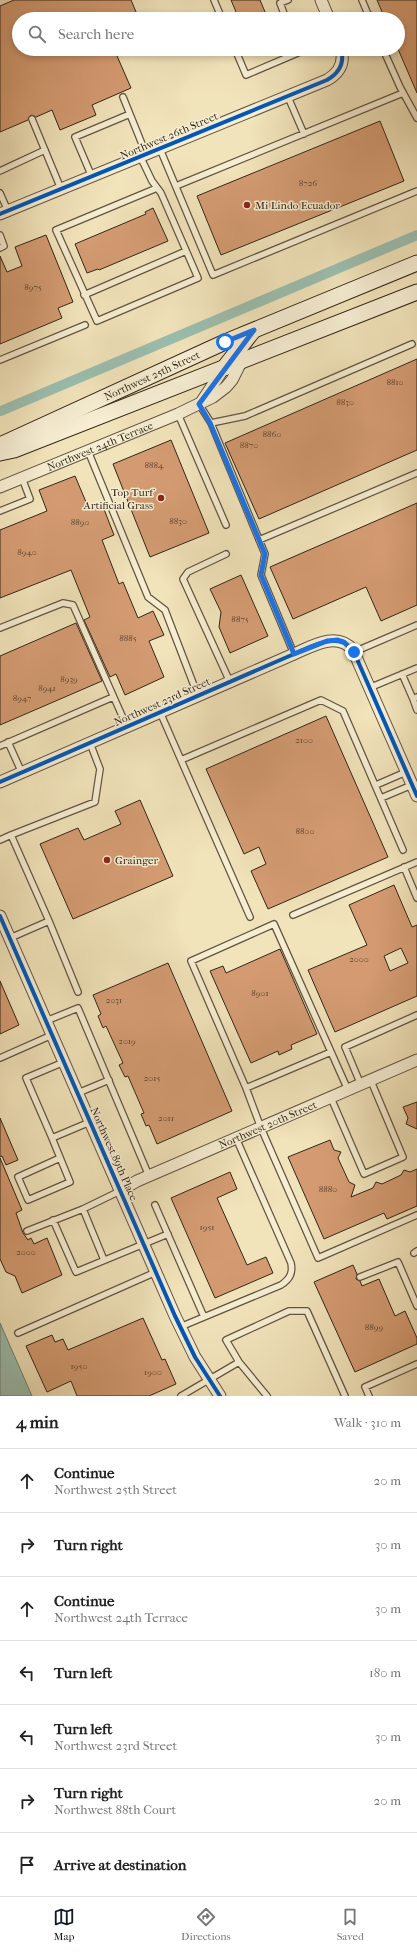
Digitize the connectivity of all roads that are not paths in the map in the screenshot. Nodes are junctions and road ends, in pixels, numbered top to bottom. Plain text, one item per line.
1 (214, 0) edge
2 (288, 0) edge
3 (321, 0) edge
4 (362, 0) edge
5 (219, 12) edge
6 (283, 12) edge
7 (326, 12) edge
8 (368, 12) edge
9 (238, 56) edge
10 (291, 56) edge
11 (342, 56) edge
12 (386, 56) edge
13 (403, 94) junction
14 (123, 96) dead end
15 (288, 97) junction
16 (130, 114) junction
17 (417, 118) edge
18 (32, 119) dead end
19 (304, 134) junction
20 (160, 149) junction
21 (45, 150) junction
22 (144, 156) junction
23 (0, 171) edge
24 (92, 177) junction
25 (176, 186) junction
26 (158, 188) junction
27 (61, 189) junction
28 (417, 191) edge
29 (0, 193) edge
30 (4, 213) edge
31 (0, 235) edge
32 (0, 248) edge
33 (186, 251) junction
34 (417, 263) edge
35 (417, 292) edge
36 (84, 295) junction
37 (85, 325) dead end
38 (254, 330) junction
39 (412, 344) dead end
40 (0, 360) edge
41 (241, 362) junction
42 (224, 368) junction
43 (199, 404) junction
44 (178, 414) junction
45 (210, 423) junction
46 (0, 445) edge
47 (88, 451) junction
48 (0, 453) edge
49 (417, 472) edge
50 (22, 478) junction
51 (0, 487) edge
52 (0, 512) edge
53 (226, 525) dead end
54 (259, 540) junction
55 (226, 554) dead end
56 (417, 625) edge
57 (0, 628) edge
58 (354, 652) junction
59 (294, 654) junction
60 (417, 668) edge
61 (402, 674) junction
62 (230, 682) junction
63 (369, 688) junction
64 (198, 696) junction
65 (113, 697) junction
66 (415, 698) edge
67 (417, 710) edge
68 (160, 712) junction
69 (127, 727) junction
70 (8, 742) junction
71 (90, 743) junction
72 (0, 746) edge
73 (181, 760) junction
74 (406, 772) junction
75 (22, 773) junction
76 (0, 782) edge
77 (376, 785) junction
78 (412, 785) junction
79 (417, 796) edge
80 (381, 798) junction
81 (11, 835) junction
82 (0, 840) edge
83 (404, 850) dead end
84 (417, 862) edge
85 (404, 867) junction
86 (417, 898) edge
87 (294, 915) dead end
88 (0, 916) edge
89 (250, 917) dead end
90 (49, 921) junction
91 (5, 934) edge
92 (78, 992) dead end
93 (417, 1016) edge
94 (46, 1021) junction
95 (52, 1035) junction
96 (331, 1052) junction
97 (0, 1058) edge
98 (417, 1060) edge
99 (64, 1062) junction
100 (108, 1080) junction
101 (366, 1083) junction
102 (246, 1088) junction
103 (348, 1091) junction
104 (78, 1093) junction
105 (331, 1098) junction
106 (90, 1122) junction
107 (261, 1128) junction
108 (52, 1138) junction
109 (236, 1138) junction
110 (60, 1158) junction
111 (149, 1176) junction
112 (120, 1191) junction
113 (155, 1205) dead end
114 (83, 1209) junction
115 (417, 1215) edge
116 (53, 1220) junction
117 (27, 1231) dead end
118 (168, 1234) junction
119 (144, 1244) junction
120 (104, 1260) junction
121 (156, 1272) junction
122 (360, 1277) dead end
123 (417, 1306) edge
124 (204, 1317) junction
125 (180, 1327) junction
126 (18, 1333) dead end
127 (239, 1362) junction
128 (417, 1364) edge
129 (208, 1379) junction
130 (181, 1396) edge
131 (220, 1396) edge
132 (267, 1396) edge
133 (345, 1396) edge
134 (369, 1396) edge

1 - 5 lane
2 - 6 lane
3 - 7 street
4 - 8 lane
9 - 10 lane
11 - 15 street, Northwest 26th Street
12 - 13 lane
13 - 17 lane
13 - 19 lane
14 - 16 lane
15 - 19 lane
15 - 20 street, Northwest 26th Street
16 - 22 lane
16 - 24 lane
18 - 21 lane
19 - 25 lane
20 - 22 street, Northwest 26th Street
20 - 25 lane
21 - 23 lane
21 - 27 lane
22 - 24 street, Northwest 26th Street
22 - 26 lane
24 - 27 street, Northwest 26th Street
25 - 28 lane
26 - 33 lane
26 - 36 lane
27 - 30 street, Northwest 26th Street
29 - 30 lane
31 - 32 lane
33 - 36 lane
33 - 36 lane
34 - 38 main road, Northwest 25th Street
35 - 41 main road, Northwest 25th Street
37 - 40 lane
38 - 42 main road
38 - 46 main road, Northwest 25th Street
39 - 45 lane
41 - 42 main road, Northwest 25th Street
41 - 43 street, Northwest 24th Terrace
42 - 43 street, Northwest 24th Terrace
42 - 48 main road, Northwest 25th Street
43 - 44 street, Northwest 24th Terrace
43 - 45 lane
44 - 47 street, Northwest 24th Terrace
44 - 53 lane
45 - 54 lane
47 - 50 street, Northwest 24th Terrace
47 - 64 lane
49 - 54 lane
50 - 51 street, Northwest 24th Terrace
50 - 52 lane
54 - 59 lane
55 - 62 lane
56 - 58 lane
57 - 65 lane
58 - 59 street, Northwest 23rd Street
58 - 63 street
59 - 62 street, Northwest 23rd Street
60 - 61 lane
61 - 63 lane
61 - 66 lane
62 - 64 street, Northwest 23rd Street
63 - 74 street
64 - 68 street, Northwest 23rd Street
65 - 69 lane
65 - 70 lane
66 - 67 lane
68 - 69 street, Northwest 23rd Street
68 - 73 lane
69 - 71 street, Northwest 23rd Street
70 - 72 lane
70 - 75 lane
71 - 75 street, Northwest 23rd Street
71 - 81 lane
73 - 77 lane
73 - 89 lane
74 - 77 lane
74 - 78 street
75 - 76 street, Northwest 23rd Street
77 - 80 lane
78 - 79 street
78 - 80 lane
80 - 83 lane
81 - 82 lane
81 - 90 lane
84 - 85 lane
85 - 86 lane
85 - 87 lane
88 - 91 street, Northwest 89th Place
90 - 91 lane
90 - 92 lane
91 - 94 street, Northwest 89th Place
93 - 101 lane
94 - 95 street, Northwest 89th Place
94 - 100 lane
95 - 97 lane
95 - 99 street, Northwest 89th Place
96 - 102 lane
96 - 102 lane
96 - 103 lane
98 - 101 street, Northwest 20th Street
99 - 104 street, Northwest 89th Place
99 - 108 lane
100 - 104 lane
100 - 111 lane
101 - 103 street, Northwest 20th Street
101 - 105 lane
102 - 107 lane
103 - 105 street, Northwest 20th Street
104 - 106 street, Northwest 89th Place
105 - 107 street, Northwest 20th Street
106 - 108 lane
106 - 112 street, Northwest 89th Place
107 - 109 street, Northwest 20th Street
107 - 115 lane
108 - 110 lane
109 - 111 street, Northwest 20th Street
109 - 124 lane
110 - 110 lane
111 - 112 street, Northwest 20th Street
112 - 114 lane
112 - 119 street, Northwest 89th Place
113 - 118 lane
114 - 116 lane
114 - 120 lane
116 - 117 lane
116 - 120 lane
118 - 119 lane
118 - 124 lane
119 - 120 lane
119 - 121 street, Northwest 89th Place
121 - 125 street, Northwest 89th Place
121 - 126 lane
122 - 123 lane
124 - 125 lane
125 - 129 street, Northwest 89th Place
127 - 129 lane
127 - 132 lane
127 - 133 lane
128 - 134 lane
129 - 130 lane
129 - 131 street, Northwest 89th Place

